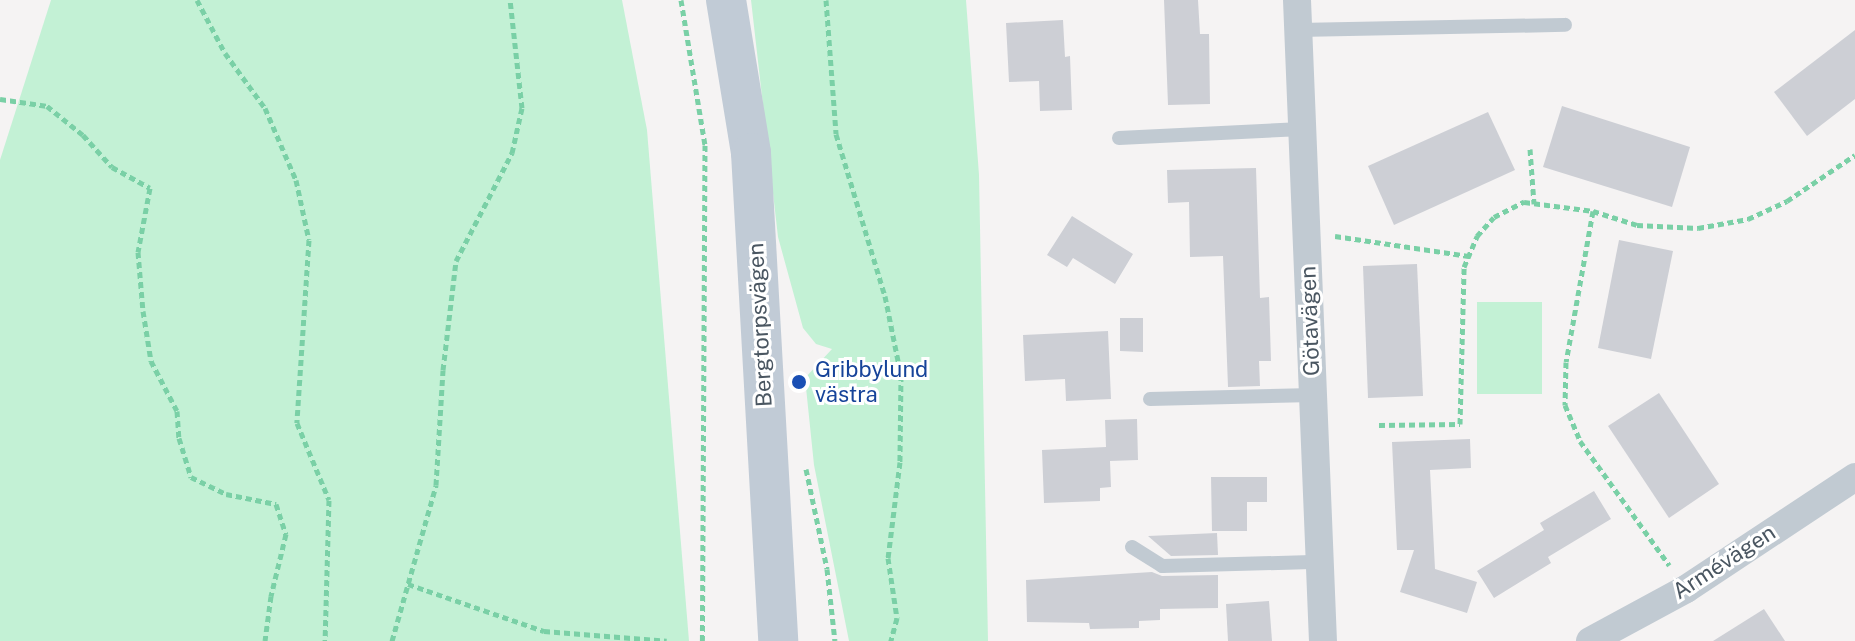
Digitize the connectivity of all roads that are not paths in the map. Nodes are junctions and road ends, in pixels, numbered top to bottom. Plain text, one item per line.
1 (1297, 0) edge
2 (727, 6) edge
3 (1565, 25) dead end
4 (1298, 30) junction
5 (1302, 129) junction
6 (1119, 138) dead end
7 (1313, 395) junction
8 (1150, 399) dead end
9 (1855, 477) edge
10 (1132, 547) dead end
11 (1320, 562) junction
12 (1609, 636) edge
13 (756, 641) edge
14 (778, 641) edge
15 (1323, 641) edge

1 - 4 street, Götavägen
2 - 13 main road, Bergtorpsvägen
2 - 14 main road, Bergtorpsvägen
3 - 4 lane
4 - 5 street, Götavägen
5 - 6 lane
5 - 7 street, Götavägen
7 - 8 lane
7 - 11 street, Götavägen
9 - 12 street, Armévägen
10 - 11 lane
11 - 15 street, Götavägen

